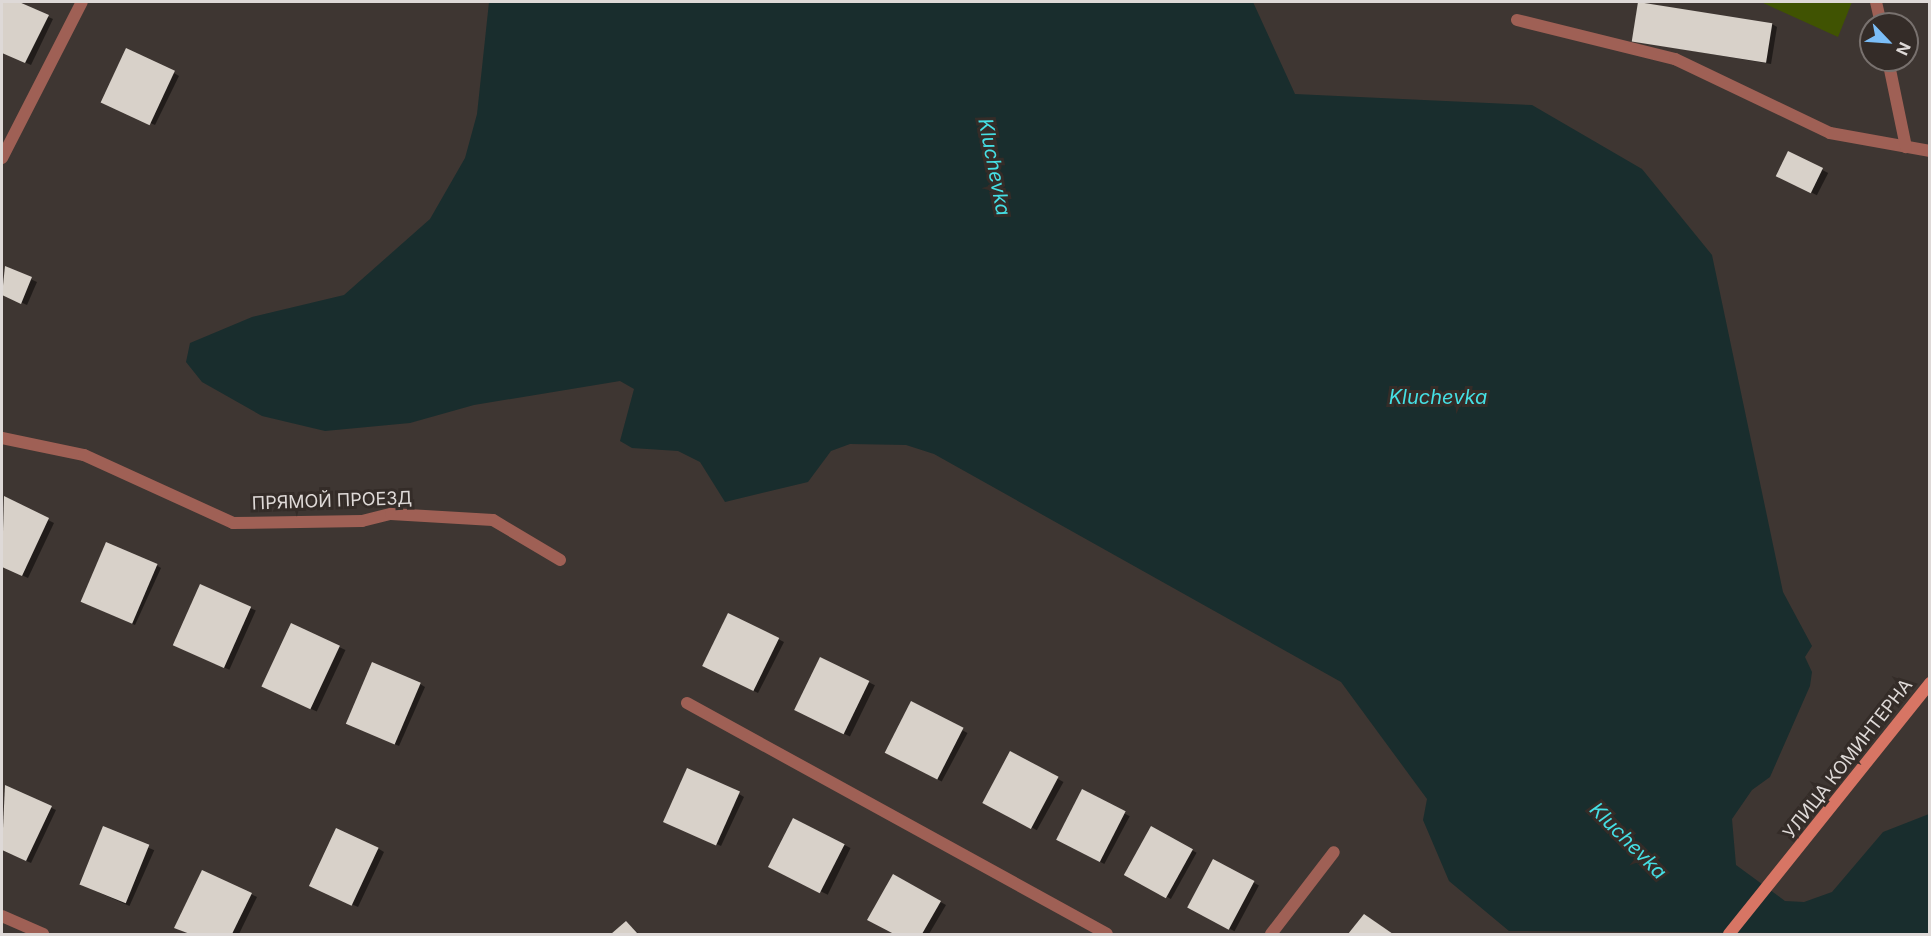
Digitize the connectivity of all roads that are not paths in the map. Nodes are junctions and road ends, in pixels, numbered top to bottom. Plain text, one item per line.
1 (82, 2) edge
2 (1517, 20) dead end
3 (1890, 72) edge
4 (1906, 147) junction
5 (1929, 151) edge
6 (2, 158) edge
7 (2, 438) edge
8 (560, 560) dead end
9 (1929, 683) edge
10 (687, 702) dead end
11 (1334, 852) dead end
12 (2, 916) edge
13 (43, 934) edge
14 (1107, 934) edge
15 (1271, 934) edge
16 (1729, 934) edge

1 - 6 street
2 - 4 street
3 - 4 street
4 - 5 street
7 - 8 street, ПРЯМОЙ ПРОЕЗД
9 - 16 street, УЛИЦА КОМИНТЕРНА
10 - 14 street
11 - 15 street
12 - 13 street

